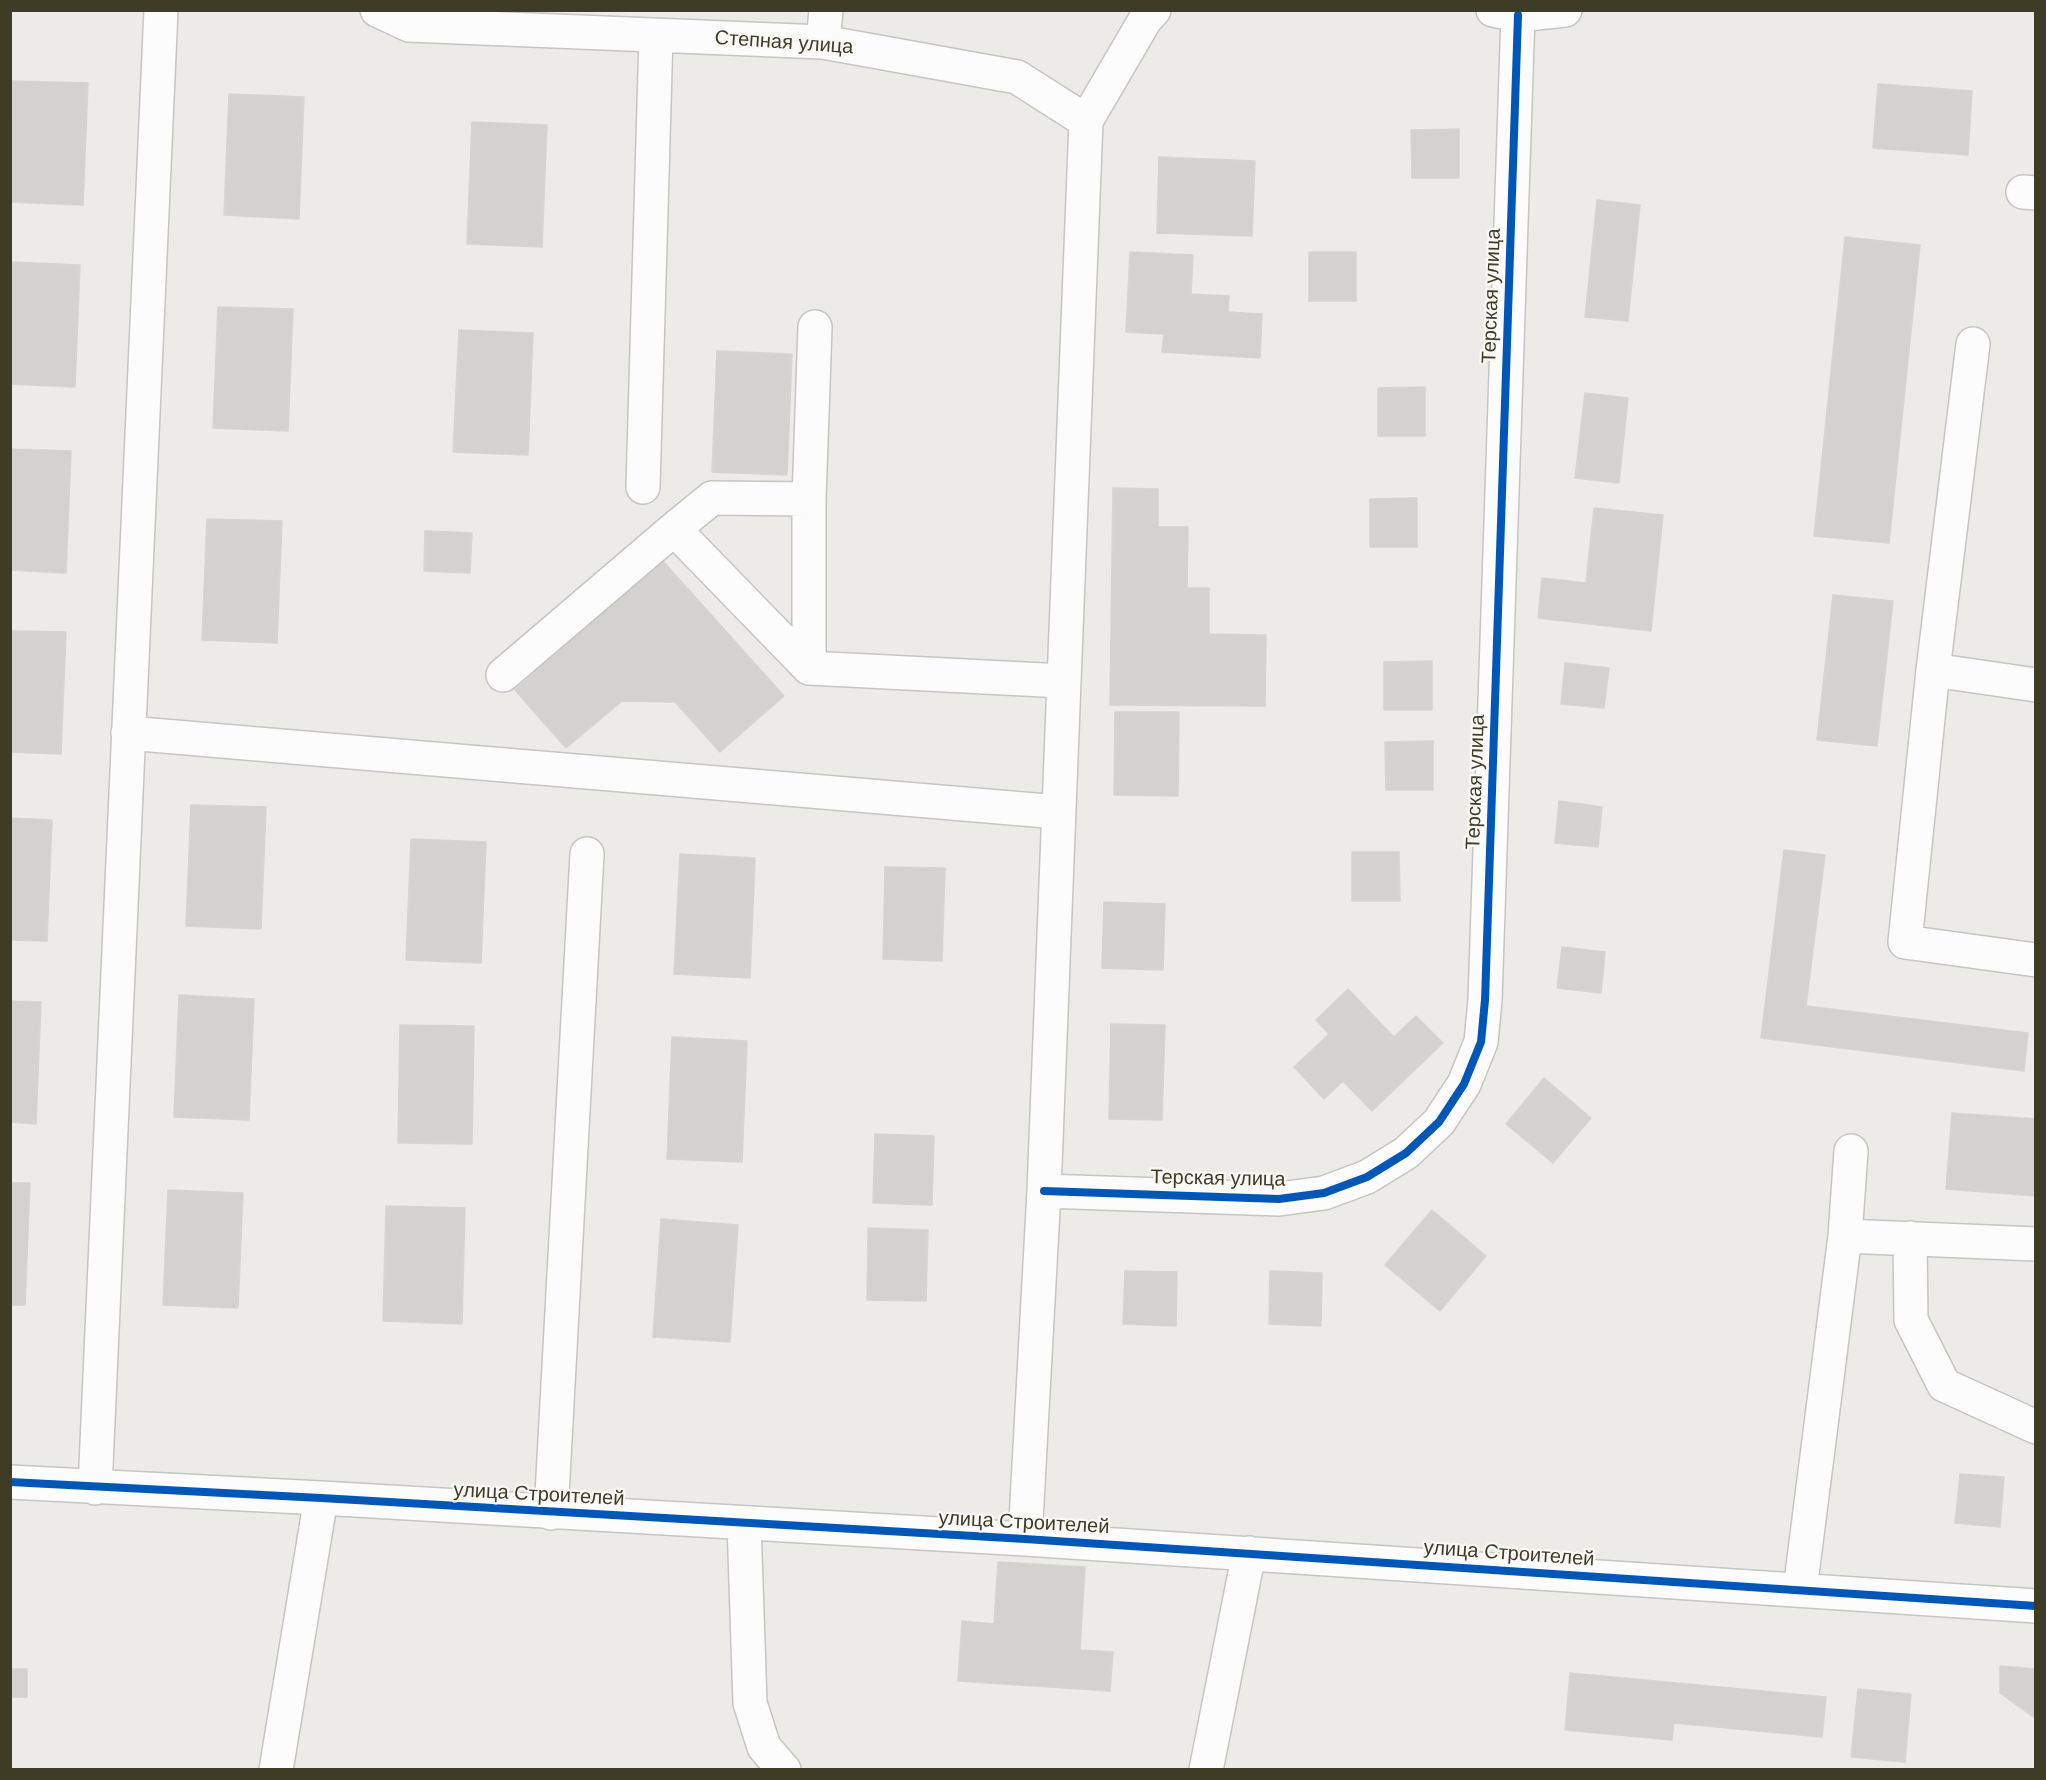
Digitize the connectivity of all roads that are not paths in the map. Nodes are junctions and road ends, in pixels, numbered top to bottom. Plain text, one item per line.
1 (161, 10) edge
2 (377, 10) edge
3 (1154, 10) edge
4 (1565, 10) edge
5 (1506, 13) edge
6 (824, 26) edge
7 (656, 36) junction
8 (1086, 121) junction
9 (815, 327) dead end
10 (1973, 344) dead end
11 (643, 487) dead end
12 (809, 499) junction
13 (674, 529) junction
14 (809, 668) junction
15 (1934, 670) junction
16 (503, 675) dead end
17 (1063, 681) junction
18 (2036, 685) edge
19 (128, 733) junction
20 (1058, 812) junction
21 (587, 854) dead end
22 (2036, 960) edge
23 (1851, 1151) dead end
24 (1044, 1191) junction
25 (1845, 1236) junction
26 (1910, 1238) junction
27 (2036, 1244) edge
28 (2036, 1427) edge
29 (10, 1482) edge
30 (95, 1488) junction
31 (321, 1498) junction
32 (551, 1513) junction
33 (744, 1523) junction
34 (1025, 1539) junction
35 (1249, 1553) junction
36 (1800, 1590) junction
37 (2036, 1606) edge
38 (276, 1770) edge
39 (784, 1770) edge
40 (1206, 1770) edge

1 - 19 street
2 - 7 street, Степная улица
3 - 8 street
4 - 5 street
5 - 24 street, Терская улица
6 - 7 street, Степная улица
6 - 8 street, Степная улица
7 - 11 street
8 - 17 street
9 - 12 street
10 - 15 street
12 - 13 street
12 - 14 street
13 - 14 street
13 - 16 street
14 - 17 street
15 - 18 street
15 - 22 street
17 - 20 street
19 - 20 street
19 - 30 street
20 - 24 street
21 - 32 street
23 - 25 street
24 - 34 street
25 - 26 street
25 - 36 street
26 - 27 street
26 - 28 street
29 - 30 street, улица Строителей
30 - 31 street, улица Строителей
31 - 32 street, улица Строителей
31 - 38 street
32 - 33 street, улица Строителей
33 - 34 street, улица Строителей
33 - 39 street
34 - 35 street, улица Строителей
35 - 36 street, улица Строителей
35 - 40 street
36 - 37 street, улица Строителей

